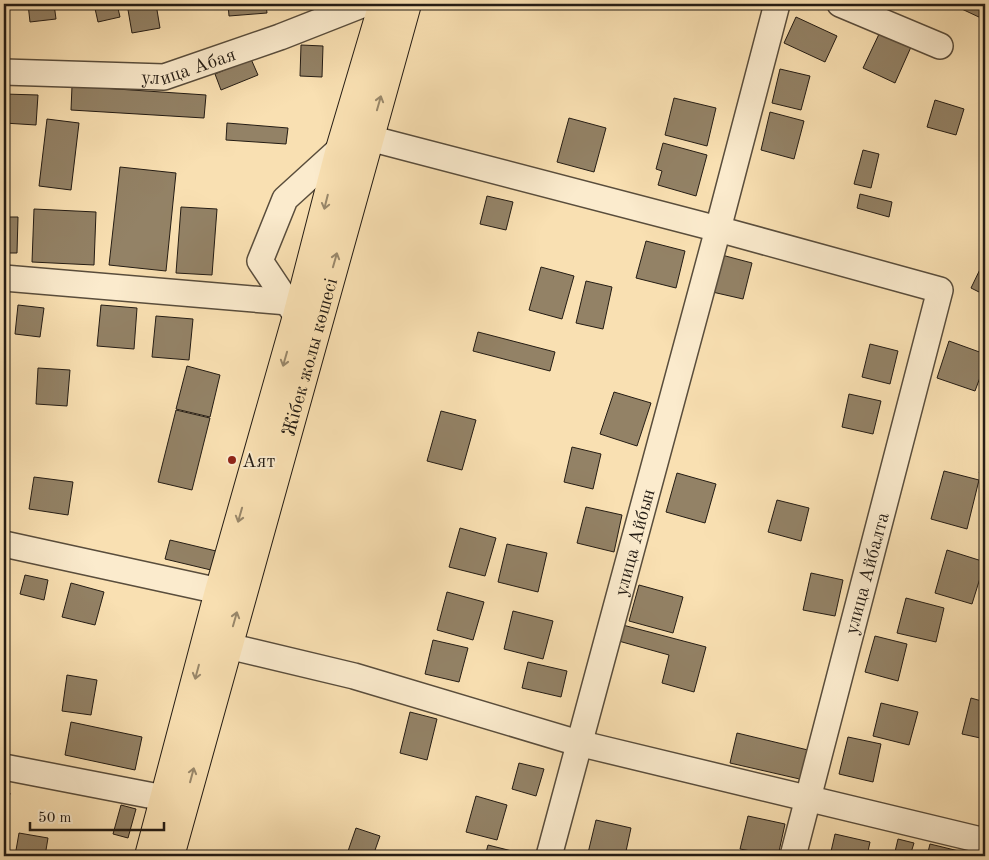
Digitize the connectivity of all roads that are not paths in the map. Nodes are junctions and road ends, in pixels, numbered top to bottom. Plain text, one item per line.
1 (364, 4) edge
2 (383, 4) edge
3 (407, 4) edge
4 (777, 4) edge
5 (840, 4) edge
6 (940, 46) dead end
7 (4, 72) edge
8 (369, 138) junction
9 (340, 149) junction
10 (718, 229) junction
11 (4, 278) edge
12 (293, 309) junction
13 (4, 544) edge
14 (219, 591) junction
15 (228, 646) junction
16 (578, 743) junction
17 (4, 767) edge
18 (164, 798) junction
19 (808, 798) junction
20 (985, 842) edge
21 (148, 856) edge
22 (170, 856) edge
23 (549, 856) edge
24 (793, 856) edge

1 - 7 street, улица Абая
2 - 9 main road, Жібек жолы көшесі
8 -> 3 main road, Жібек жолы көшесі
4 - 10 street, улица Айбын
5 - 6 street
8 - 10 street
15 -> 8 main road, Жібек жолы көшесі
9 -> 12 main road, Жібек жолы көшесі
9 - 12 street
10 - 16 street, улица Айбын
10 - 19 street, улица Айбалта
11 - 12 street
12 -> 14 main road, Жібек жолы көшесі
13 - 14 street
14 -> 18 main road, Жібек жолы көшесі
15 - 16 street
22 -> 15 main road, Жібек жолы көшесі
16 - 19 street
16 - 23 street, улица Айбын
17 - 18 street
18 - 21 main road, Жібек жолы көшесі
19 - 20 street
19 - 24 street, улица Айбалта

